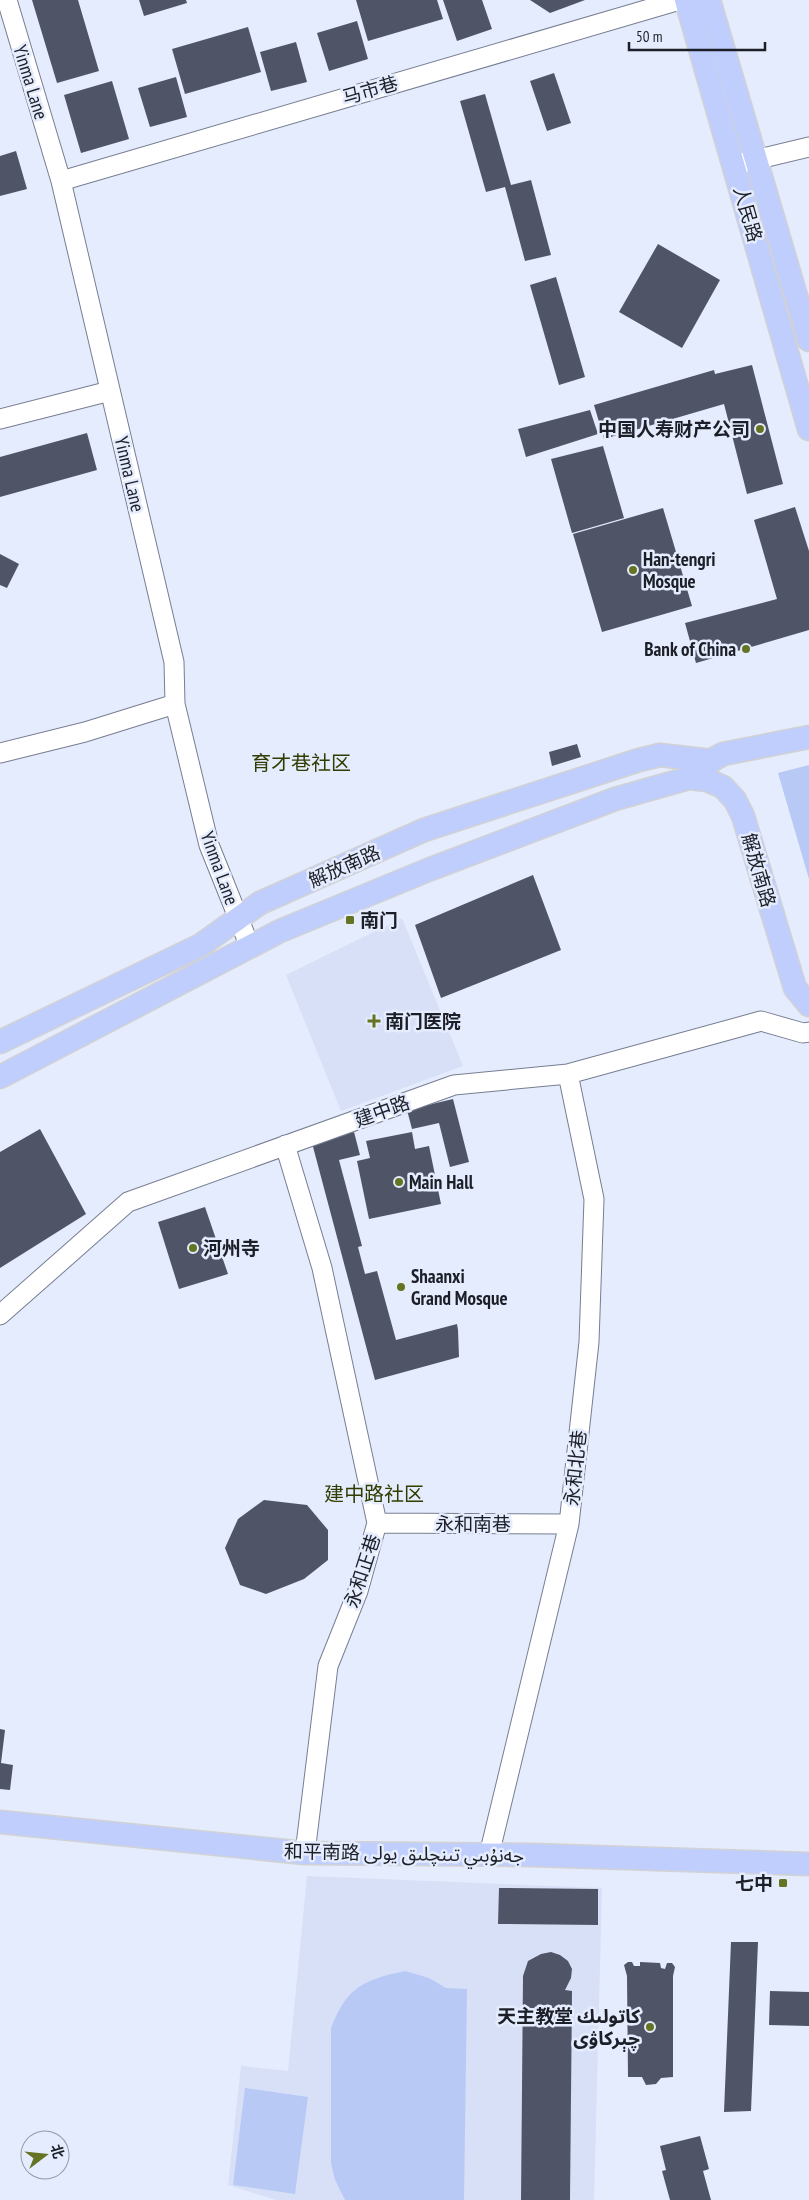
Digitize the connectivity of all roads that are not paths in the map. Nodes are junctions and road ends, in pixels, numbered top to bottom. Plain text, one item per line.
1 (7, 0) edge
2 (680, 0) edge
3 (686, 0) edge
4 (708, 0) edge
5 (8, 38) edge
6 (809, 147) edge
7 (744, 163) junction
8 (60, 181) junction
9 (809, 340) edge
10 (110, 391) junction
11 (0, 419) edge
12 (809, 429) edge
13 (175, 704) junction
14 (809, 737) edge
15 (0, 753) edge
16 (712, 760) junction
17 (672, 783) junction
18 (743, 816) junction
19 (239, 918) junction
20 (250, 947) junction
21 (809, 1005) edge
22 (809, 1032) edge
23 (0, 1042) edge
24 (568, 1074) junction
25 (0, 1077) edge
26 (285, 1146) junction
27 (0, 1315) edge
28 (377, 1523) junction
29 (569, 1524) junction
30 (0, 1822) edge
31 (305, 1853) junction
32 (489, 1855) junction
33 (809, 1864) edge

1 - 5 street, Yinma Lane
2 - 8 street, 马市巷
3 - 7 main road, 人民路
4 - 7 main road, 人民路
5 - 8 street, Yinma Lane
6 - 7 street
7 - 9 main road, 人民路
7 - 12 main road, 人民路
8 - 10 street, Yinma Lane
10 - 11 street
10 - 13 street, Yinma Lane
13 - 15 street
13 - 19 street, Yinma Lane
14 - 16 main road, 解放南路
16 - 17 main road, 解放南路
16 - 18 main road
16 - 19 main road, 解放南路
17 - 18 main road, 解放南路
17 - 20 main road, 解放南路
18 - 21 main road, 解放南路
19 - 20 street, Yinma Lane
19 - 23 main road, 解放南路
20 - 25 main road, 解放南路
22 - 24 street, 建中路
24 - 26 street, 建中路
24 - 29 street, 永和北巷
26 - 27 street, 建中路
26 - 28 street, 永和正巷
28 - 29 street, 永和南巷
28 - 31 street, 永和正巷
29 - 32 street, 永和北巷
30 - 31 main road, 和平南路 جەنۇبىي تىنچلىق يولى
31 - 32 main road, 和平南路 جەنۇبىي تىنچلىق يولى
32 - 33 main road, 和平南路 جەنۇبىي تىنچلىق يولى

